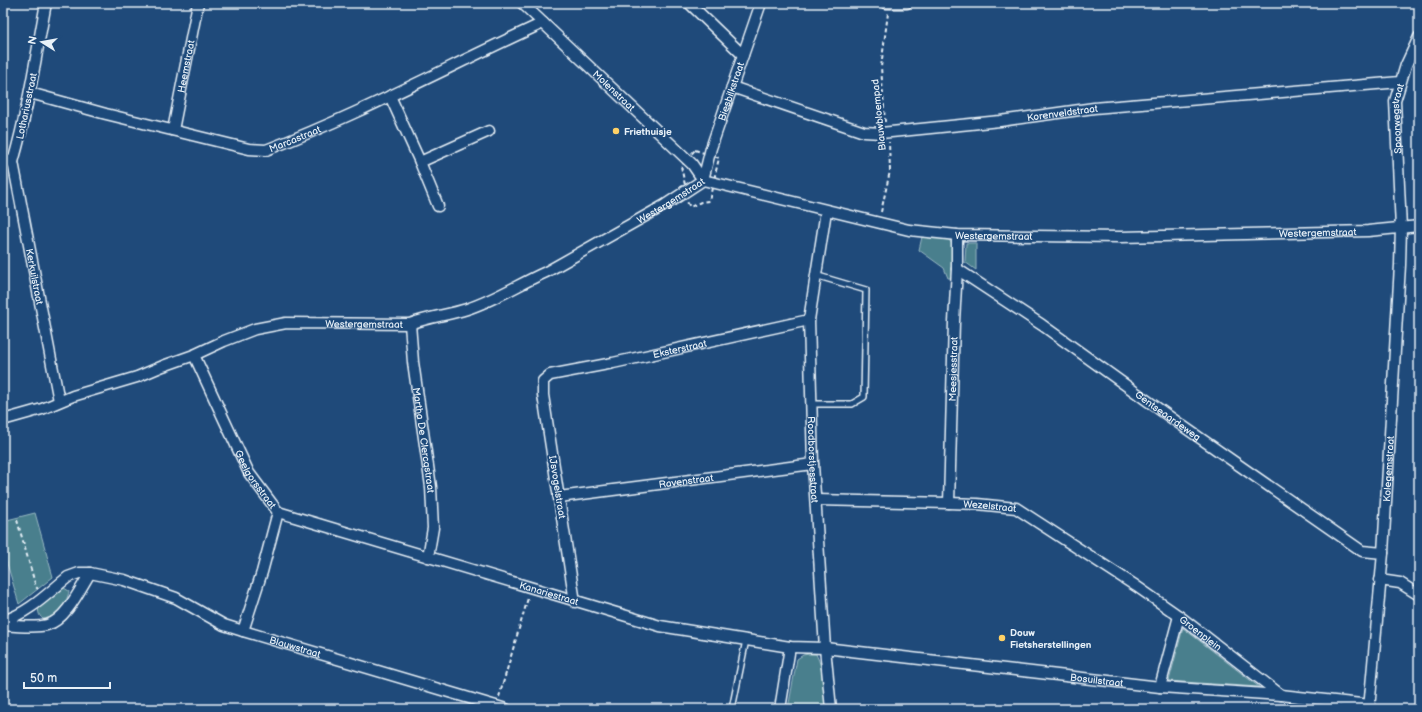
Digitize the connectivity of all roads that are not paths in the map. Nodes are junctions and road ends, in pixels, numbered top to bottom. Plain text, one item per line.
1 (46, 3) edge
2 (198, 3) edge
3 (522, 3) edge
4 (689, 3) edge
5 (761, 3) edge
6 (888, 3) edge
7 (907, 3) edge
8 (543, 23) junction
9 (1419, 37) edge
10 (743, 55) junction
11 (1400, 82) junction
12 (732, 87) junction
13 (30, 93) junction
14 (390, 96) junction
15 (173, 130) junction
16 (489, 131) dead end
17 (8, 161) edge
18 (420, 162) junction
19 (703, 180) junction
20 (438, 206) dead end
21 (826, 211) junction
22 (1419, 226) edge
23 (1401, 228) junction
24 (957, 235) junction
25 (958, 269) junction
26 (815, 275) junction
27 (809, 320) junction
28 (410, 324) junction
29 (194, 355) junction
30 (550, 375) joint
31 (59, 401) junction
32 (812, 404) junction
33 (3, 420) edge
34 (813, 464) junction
35 (560, 497) junction
36 (816, 500) junction
37 (949, 503) junction
38 (278, 512) junction
39 (1382, 553) junction
40 (428, 557) junction
41 (90, 573) junction
42 (1380, 580) junction
43 (1419, 595) edge
44 (575, 602) junction
45 (1179, 616) junction
46 (3, 621) edge
47 (3, 625) edge
48 (243, 631) junction
49 (746, 640) junction
50 (790, 646) junction
51 (825, 648) junction
52 (1160, 687) junction
53 (1281, 695) junction
54 (1370, 707) edge
55 (501, 708) edge
56 (732, 709) edge
57 (780, 709) edge
58 (831, 709) edge

1 - 13 street, Lothariusstraat
2 - 15 street, Heemstraat
3 - 8 street, Molenstraat
4 - 10 street
5 - 10 street, Biesbilkstraat
6 - 7 street
8 - 14 street, Marcastraat
8 - 19 street, Molenstraat
9 - 11 street, Spoorwegstraat
10 - 12 street, Biesbilkstraat
11 - 12 street, Korenveldstraat
11 - 23 street, Spoorwegstraat
12 - 19 street, Biesbilkstraat
13 - 15 street, Marcastraat
13 - 17 street, Lothariusstraat
14 - 15 street, Marcastraat
14 - 18 street
16 - 18 street
17 - 31 street, Kerkuilstraat
18 - 20 street
19 - 21 street, Westergemstraat
19 - 28 street, Westergemstraat
21 - 24 street, Westergemstraat
21 - 26 street, Roodborstjesstraat
22 - 23 street, Westergemstraat
23 - 24 street, Westergemstraat
23 - 39 street, Kolegemstraat
24 - 25 street, Meesjesstraat
25 - 37 street, Meesjesstraat
25 - 39 street, Gentseaardeweg
26 - 27 street, Roodborstjesstraat
26 - 32 lane
27 - 30 street, Eksterstraat
27 - 32 street, Roodborstjesstraat
28 - 29 street, Westergemstraat
28 - 40 street, Martha De Clercqstraat
29 - 31 street, Westergemstraat
29 - 38 street, Geelgorsstraat
30 - 35 street, IJsvogelstraat
31 - 33 street, Westergemstraat
32 - 34 street, Roodborstjesstraat
34 - 35 street, Ravenstraat
34 - 36 street, Roodborstjesstraat
35 - 44 street, IJsvogelstraat
36 - 37 street, Wezelstraat
36 - 51 street, Roodborstjesstraat
37 - 45 street, Wezelstraat
38 - 40 street, Kanariestraat
38 - 48 street, Geelgorsstraat
39 - 42 street, Kolegemstraat
40 - 44 street, Kanariestraat
41 - 46 street, Blauwstraat
41 - 47 street
41 - 48 street, Blauwstraat
42 - 43 street
42 - 54 street, Kolegemstraat
44 - 49 street, Kanariestraat
45 - 52 street, Groenplein
45 - 53 street, Groenplein
48 - 55 street, Blauwstraat
49 - 50 street, Kanariestraat
49 - 56 lane
50 - 51 street, Kanariestraat
50 - 57 street
51 - 52 street, Bosuilstraat
51 - 58 street, Roodborstjesstraat
52 - 53 street, Bosuilstraat
53 - 54 street, Bosuilstraat

